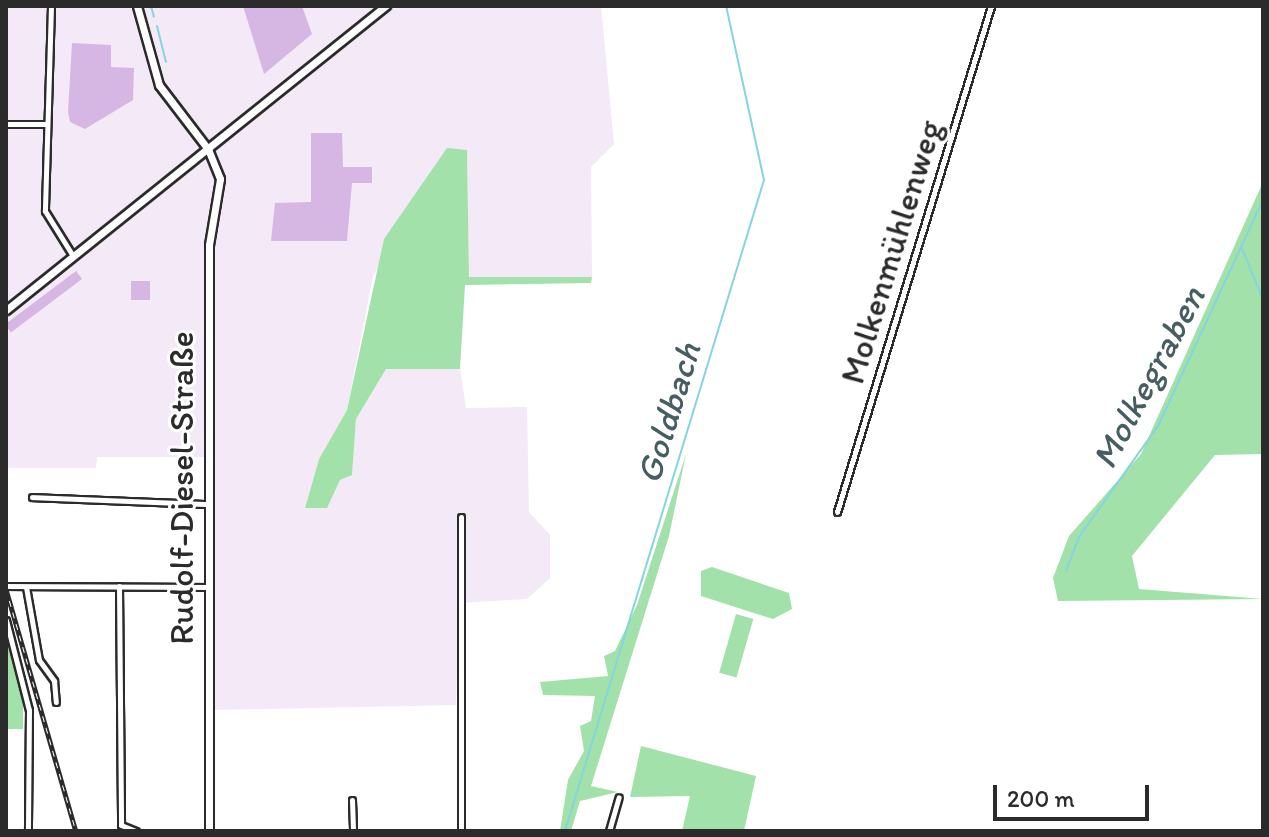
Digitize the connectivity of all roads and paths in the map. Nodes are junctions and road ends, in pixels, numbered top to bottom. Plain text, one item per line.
1 (51, 6) edge
2 (137, 6) edge
3 (386, 6) edge
4 (991, 6) edge
5 (6, 124) edge
6 (46, 124) junction
7 (208, 149) junction
8 (74, 257) junction
9 (6, 310) edge
10 (32, 497) dead end
11 (208, 504) junction
12 (837, 512) dead end
13 (461, 517) dead end
14 (6, 586) edge
15 (119, 586) junction
16 (26, 587) junction
17 (207, 587) junction
18 (6, 620) edge
19 (56, 702) dead end
20 (619, 797) dead end
21 (352, 800) dead end
22 (28, 831) edge
23 (136, 831) edge
24 (209, 831) edge
25 (353, 831) edge
26 (461, 831) edge
27 (609, 831) edge

1 - 6 street
2 - 7 street, Rudolf-Diesel-Straße
3 - 7 street
4 - 12 street, Molkenmühlenweg
5 - 6 street
6 - 8 street
7 - 8 street
7 - 11 street, Rudolf-Diesel-Straße
8 - 9 street
10 - 11 street
11 - 17 street, Rudolf-Diesel-Straße
13 - 26 street
14 - 16 street
15 - 16 street
15 - 17 street
15 - 23 street
16 - 19 street
17 - 24 street, Rudolf-Diesel-Straße
18 - 22 street
20 - 27 street
21 - 25 street

